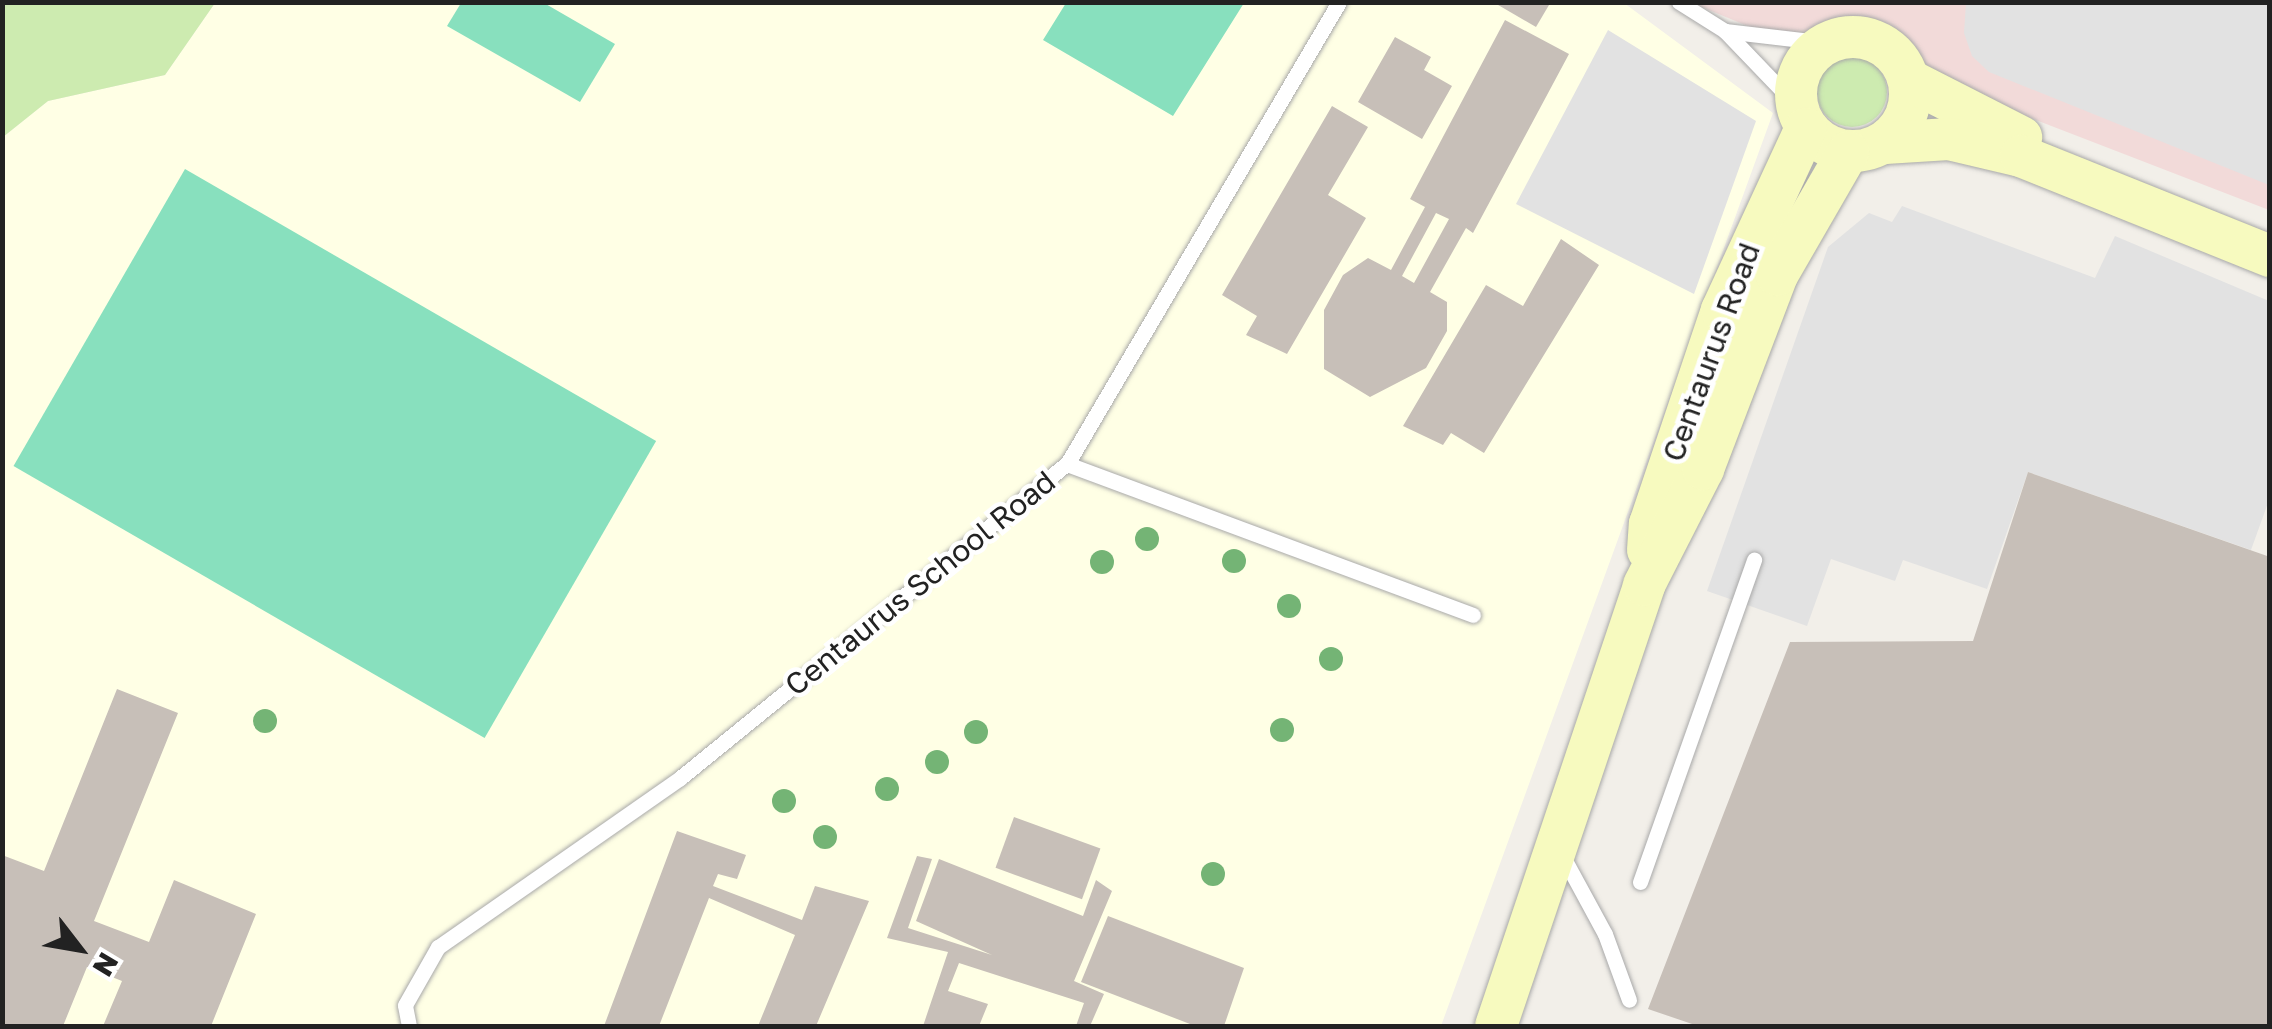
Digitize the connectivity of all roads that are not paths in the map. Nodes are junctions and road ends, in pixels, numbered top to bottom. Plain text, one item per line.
1 (1339, 2) edge
2 (1679, 2) edge
3 (1725, 31) junction
4 (1827, 42) junction
5 (1909, 80) junction
6 (1801, 117) junction
7 (1866, 147) junction
8 (2081, 175) junction
9 (2270, 256) edge
10 (1066, 464) junction
11 (1754, 560) dead end
12 (1644, 585) junction
13 (1473, 615) dead end
14 (1559, 849) junction
15 (1640, 882) dead end
16 (1629, 1000) dead end
17 (409, 1026) edge
18 (1496, 1026) edge

1 - 10 lane, Centaurus School Road
2 - 3 lane
3 - 4 lane
3 - 6 lane
4 - 5 street
4 - 6 street, Centaurus Road
5 - 7 street, Centaurus Road
5 - 8 street
6 - 7 street
6 - 12 street, Centaurus Road
7 - 8 street
7 - 12 street, Centaurus Road
8 - 9 street
10 - 13 lane
10 - 17 lane, Centaurus School Road
11 - 15 lane
12 - 14 street, Centaurus Road
14 - 16 lane
14 - 18 street, Centaurus Road

